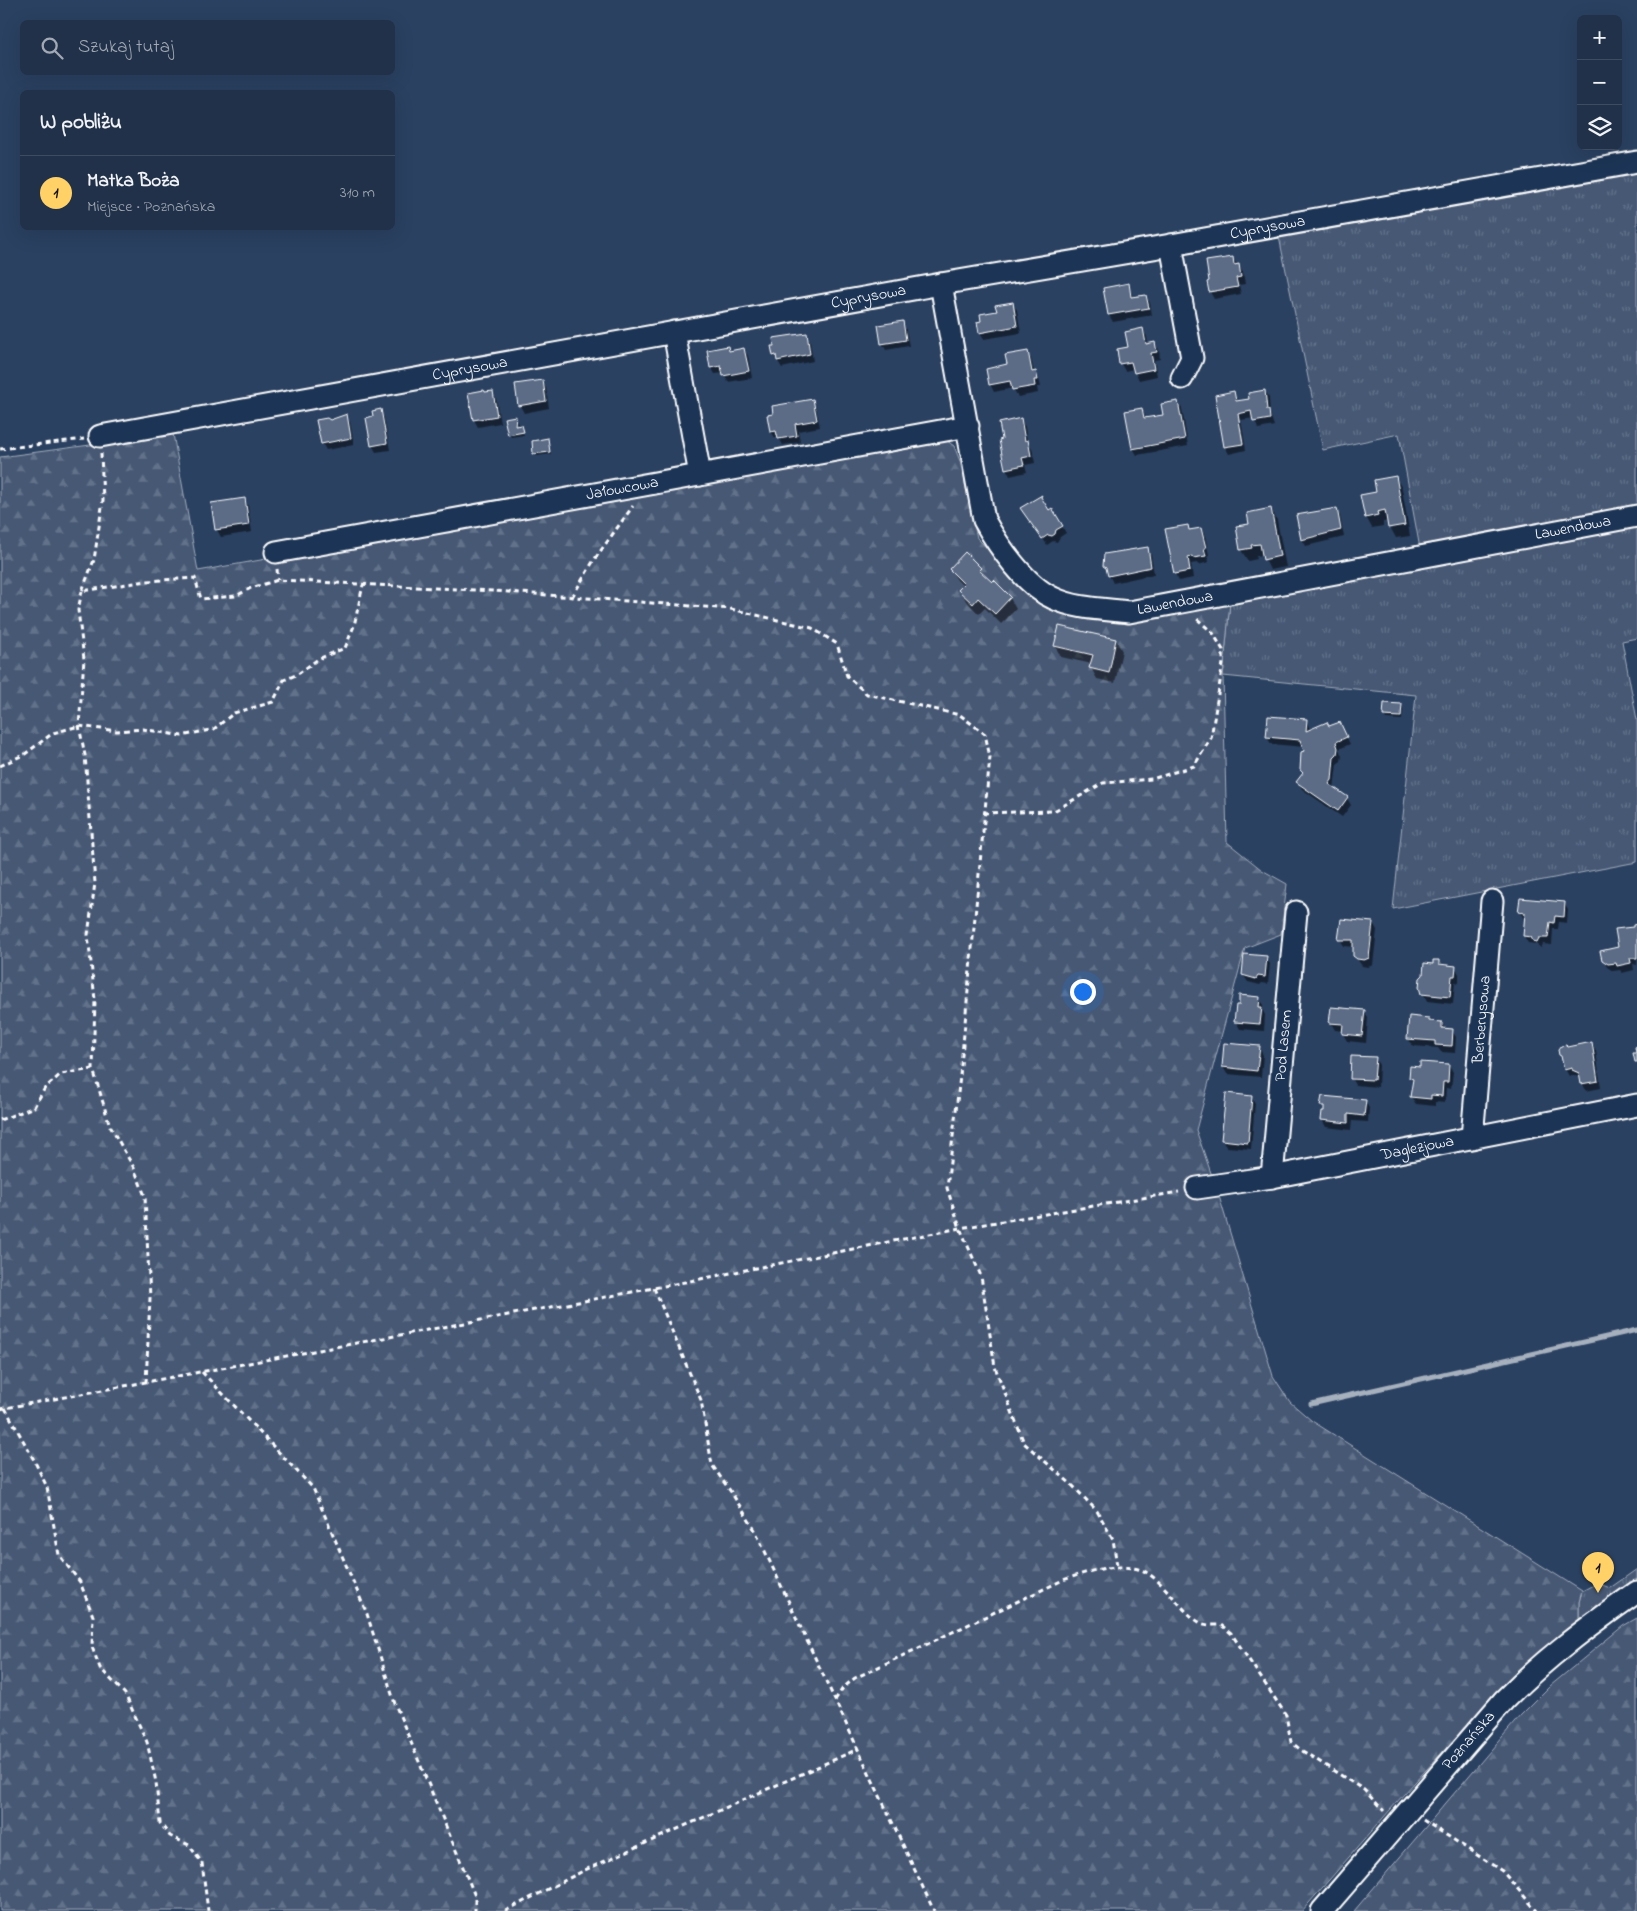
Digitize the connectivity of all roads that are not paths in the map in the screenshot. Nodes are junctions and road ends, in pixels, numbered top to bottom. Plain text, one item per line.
1 (1637, 162) edge
2 (1171, 245) junction
3 (941, 284) junction
4 (674, 332) junction
5 (1182, 378) dead end
6 (968, 426) junction
7 (100, 436) road end
8 (700, 475) junction
9 (1637, 516) edge
10 (276, 552) dead end
11 (1492, 901) dead end
12 (1296, 912) dead end
13 (1637, 1105) edge
14 (1472, 1138) junction
15 (1272, 1177) junction
16 (1197, 1188) road end
17 (1636, 1594) edge
18 (1322, 1911) edge

1 - 2 street, Cyprysowa
2 - 3 street, Cyprysowa
2 - 5 street
3 - 4 street, Cyprysowa
3 - 6 street, Lawendowa
4 - 7 street, Cyprysowa
4 - 8 street
6 - 8 street, Jałowcowa
6 - 9 street, Lawendowa
8 - 10 street, Jałowcowa
11 - 14 street, Berberysowa
12 - 15 street, Pod Lasem
13 - 14 street, Daglezjowa
14 - 15 street, Daglezjowa
15 - 16 street, Daglezjowa
17 - 18 street, Poznańska

